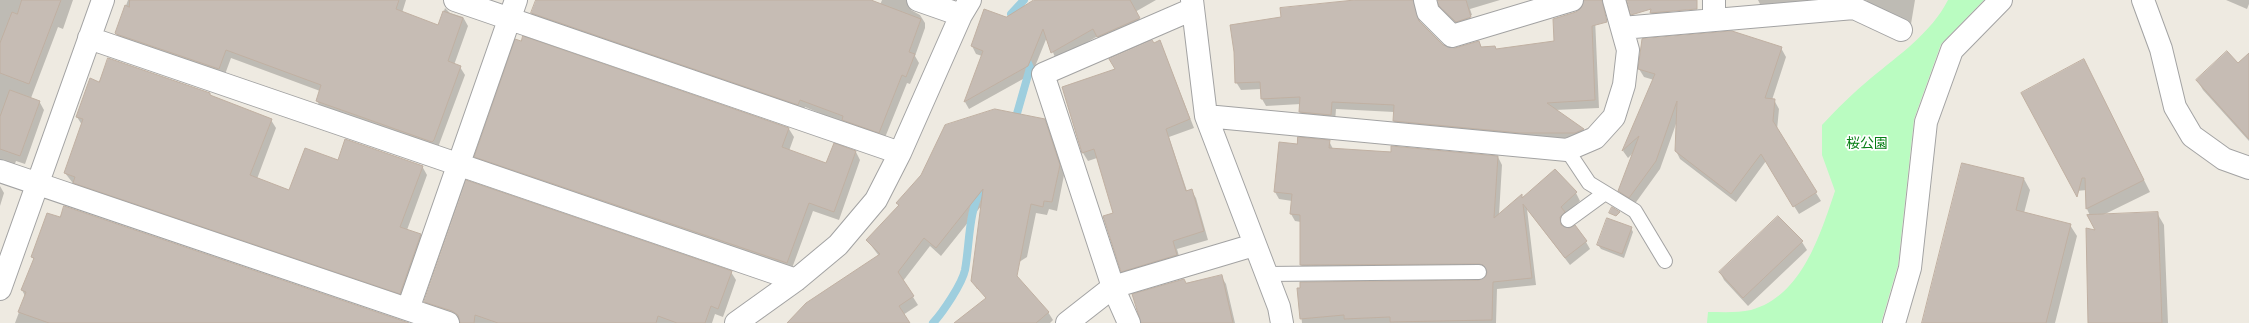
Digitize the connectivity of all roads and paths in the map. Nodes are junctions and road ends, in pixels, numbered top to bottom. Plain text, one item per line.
1 (103, 0) edge
2 (455, 0) edge
3 (918, 0) edge
4 (1425, 0) edge
5 (1572, 0) edge
6 (1614, 0) edge
7 (2001, 0) edge
8 (2143, 0) edge
9 (1193, 4) edge
10 (1855, 4) edge
11 (965, 8) edge
12 (513, 9) edge
13 (1714, 10) edge
14 (1622, 28) junction
15 (1901, 30) dead end
16 (89, 38) junction
17 (1206, 116) junction
18 (1567, 150) junction
19 (900, 153) junction
20 (458, 164) junction
21 (2249, 168) edge
22 (0, 171) edge
23 (38, 184) junction
24 (1605, 193) junction
25 (1568, 220) dead end
26 (1254, 245) junction
27 (1665, 260) dead end
28 (1479, 272) dead end
29 (1266, 274) junction
30 (796, 280) junction
31 (1113, 287) junction
32 (0, 289) edge
33 (408, 309) junction
34 (448, 323) edge
35 (736, 323) edge
36 (1067, 323) edge
37 (1129, 323) edge
38 (1282, 323) edge
39 (1894, 323) edge

1 - 16 street
2 - 12 street
3 - 11 street
4 - 5 street
6 - 14 street
7 - 39 street
8 - 21 street
9 - 17 street
9 - 31 street
10 - 13 street
10 - 15 street
11 - 19 street
12 - 19 street
12 - 20 street
13 - 14 street
14 - 18 street
16 - 20 street
16 - 23 street
17 - 18 street
17 - 26 street
18 - 24 lane
19 - 30 street
20 - 30 street
20 - 33 street
22 - 23 street
23 - 32 street
23 - 33 street
24 - 25 lane
24 - 27 lane
26 - 29 street
26 - 31 street
28 - 29 lane
29 - 38 street
30 - 35 street
31 - 36 street
31 - 37 street
33 - 34 street

